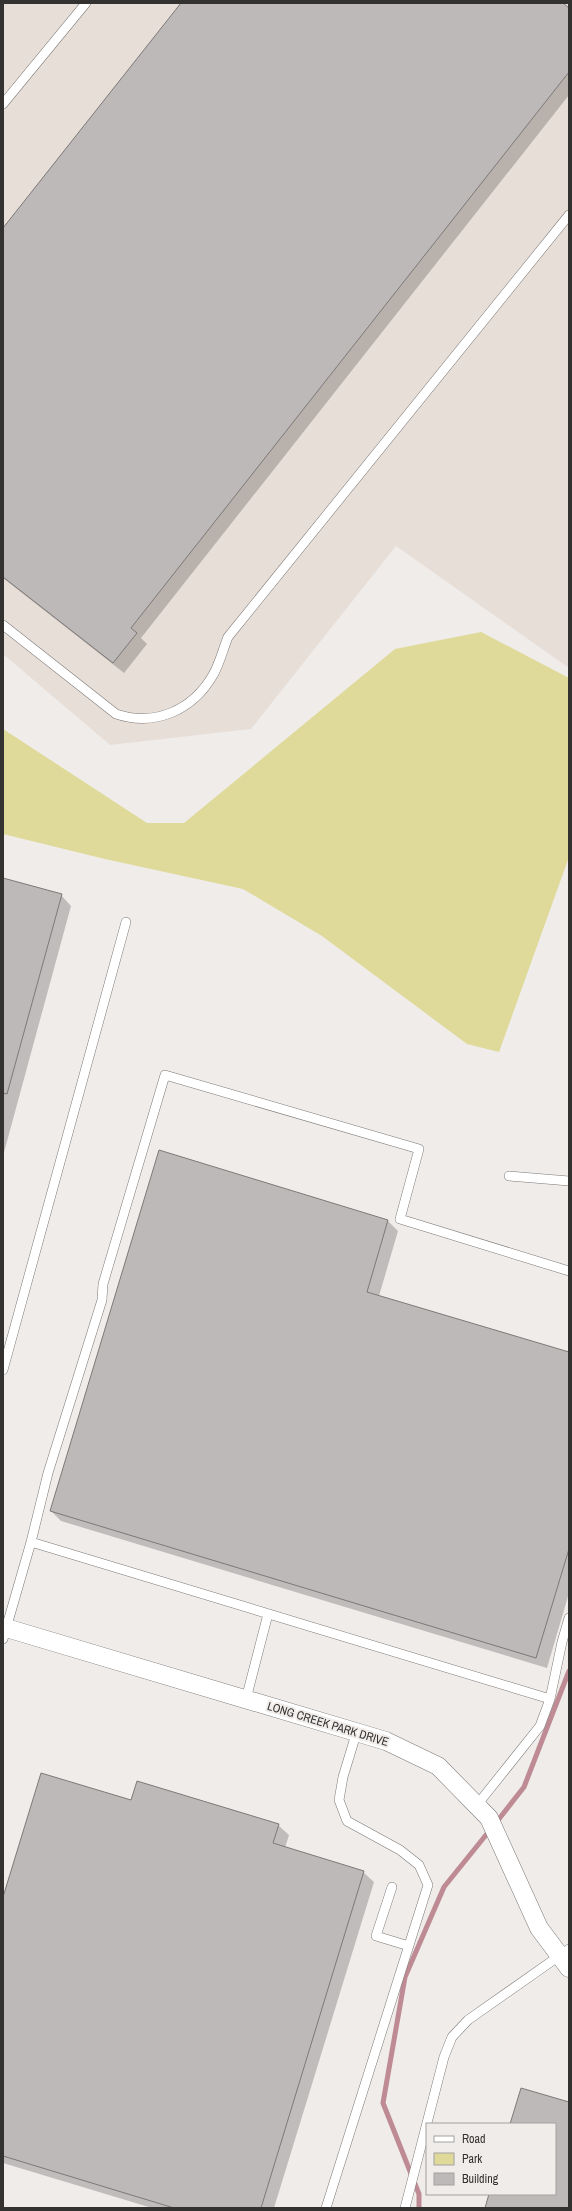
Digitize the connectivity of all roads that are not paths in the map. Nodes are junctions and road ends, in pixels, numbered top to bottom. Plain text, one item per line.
1 (86, 3) edge
2 (3, 104) edge
3 (569, 215) edge
4 (3, 624) edge
5 (126, 922) dead end
6 (509, 1176) dead end
7 (569, 1181) edge
8 (569, 1271) edge
9 (3, 1370) edge
10 (31, 1542) junction
11 (268, 1614) junction
12 (569, 1618) edge
13 (4, 1632) edge
14 (246, 1699) junction
15 (550, 1699) junction
16 (357, 1732) junction
17 (477, 1805) junction
18 (392, 1886) dead end
19 (409, 1946) junction
20 (566, 1958) edge
21 (427, 2123) edge
22 (426, 2127) edge
23 (326, 2208) edge
24 (405, 2208) edge

1 - 2 lane
3 - 4 lane
5 - 9 lane
6 - 7 lane
8 - 10 lane
10 - 11 lane
10 - 13 lane
11 - 14 lane
11 - 15 lane
12 - 15 lane
13 - 14 street, LONG CREEK PARK DRIVE
14 - 16 street, LONG CREEK PARK DRIVE
15 - 17 lane
16 - 17 street, LONG CREEK PARK DRIVE
16 - 19 lane
17 - 20 street, LONG CREEK PARK DRIVE
18 - 19 lane
19 - 23 lane
20 - 21 lane
22 - 24 lane

